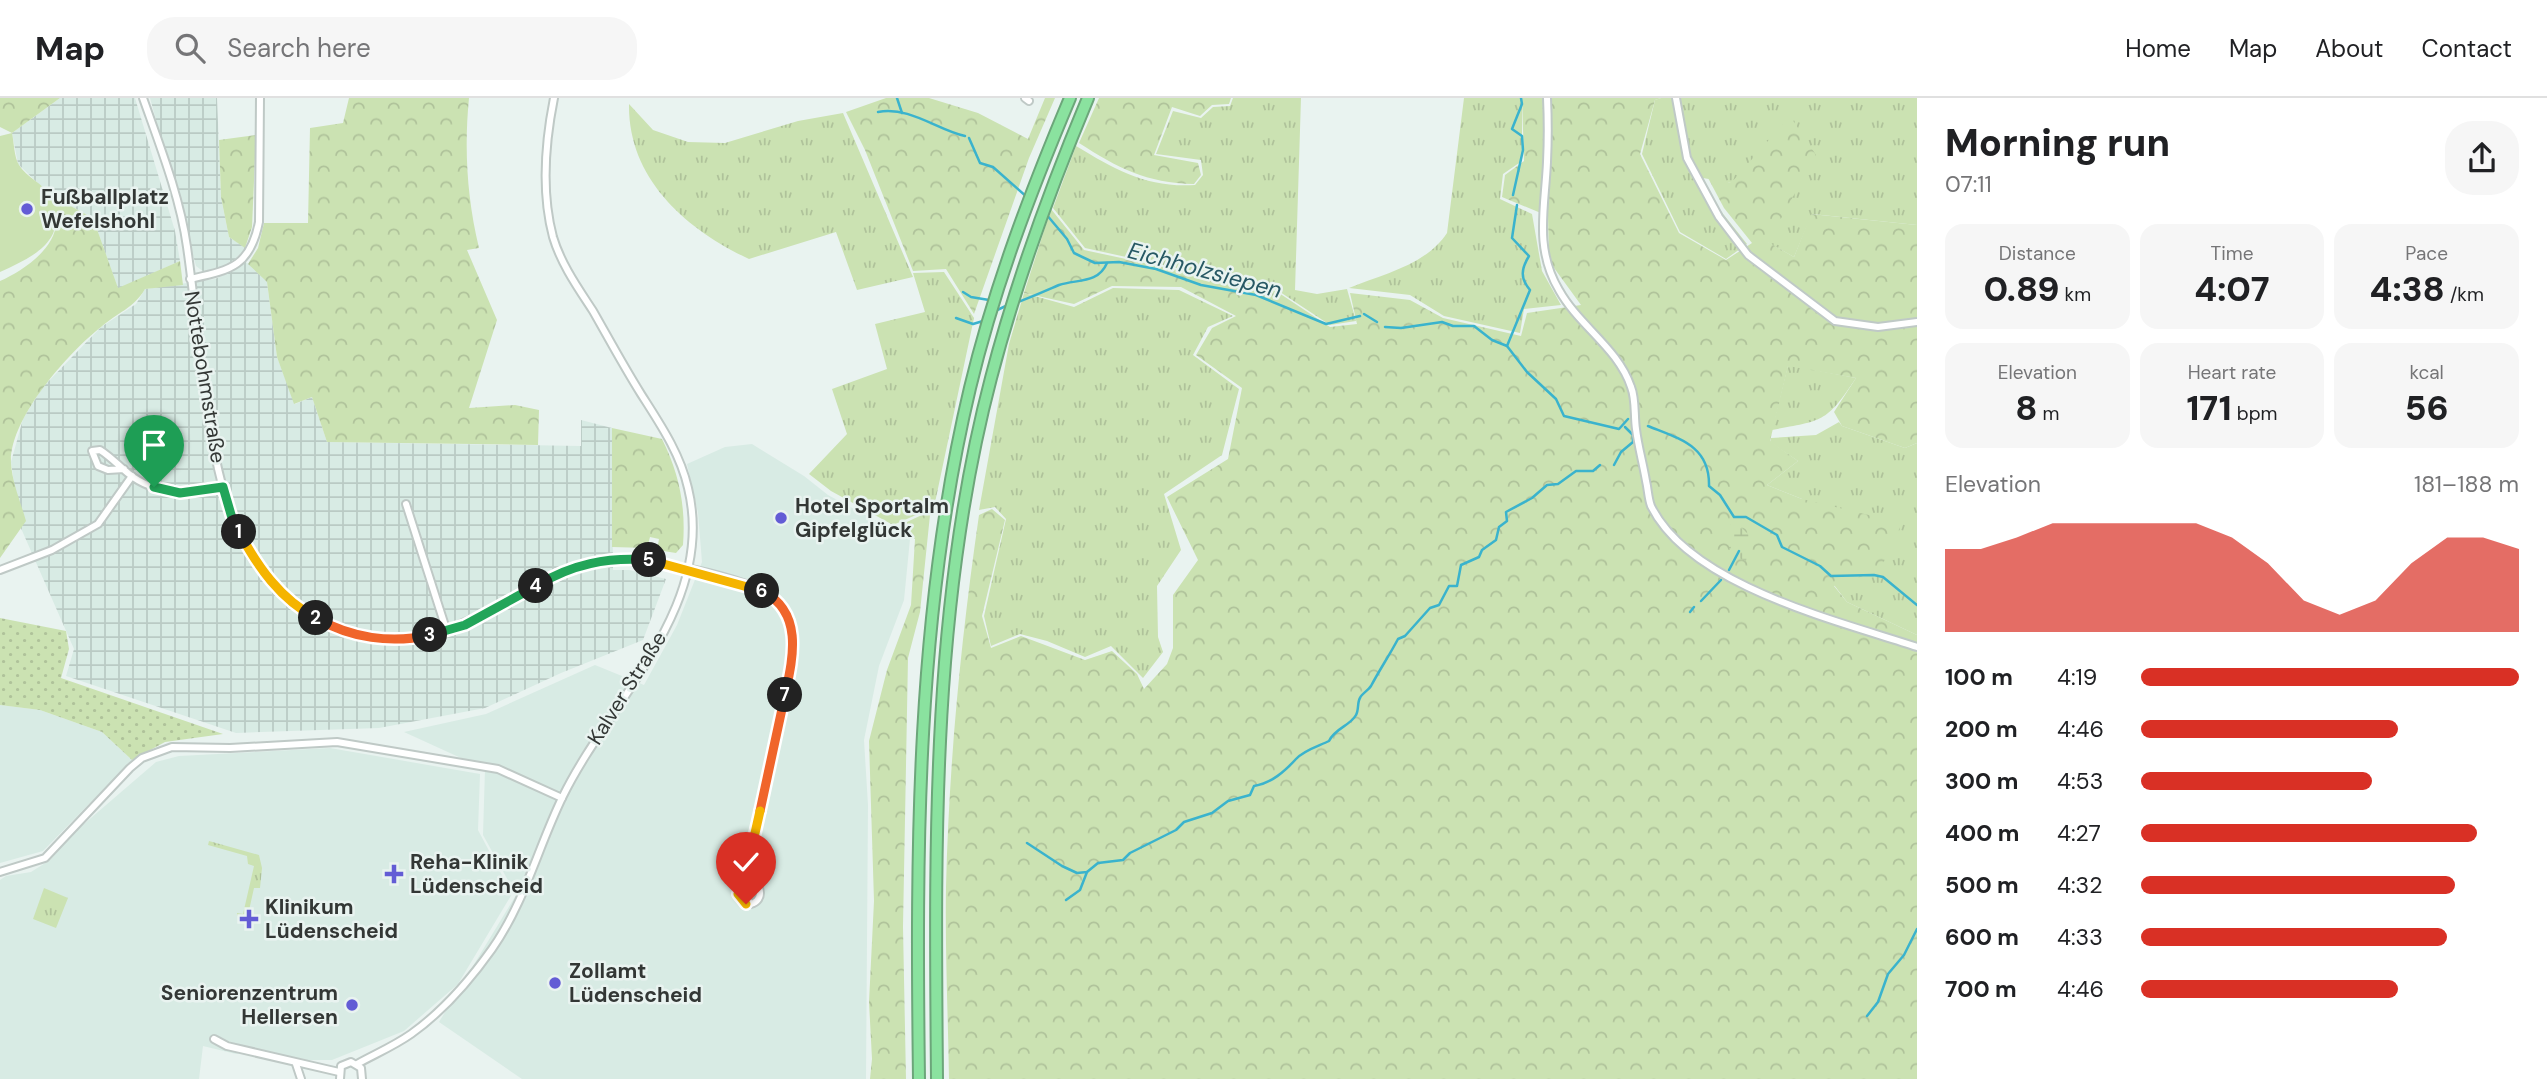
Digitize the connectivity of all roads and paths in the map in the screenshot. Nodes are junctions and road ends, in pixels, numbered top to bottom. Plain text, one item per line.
1 (143, 98) edge
2 (260, 98) edge
3 (554, 98) edge
4 (1070, 98) edge
5 (1088, 98) edge
6 (1547, 98) edge
7 (1676, 98) edge
8 (190, 279) junction
9 (1917, 322) edge
10 (124, 469) junction
11 (132, 476) junction
12 (223, 487) junction
13 (406, 504) dead end
14 (688, 569) junction
15 (0, 570) edge
16 (447, 632) junction
17 (1917, 647) edge
18 (562, 798) junction
19 (0, 872) edge
20 (749, 882) dead end
21 (214, 1039) dead end
22 (296, 1064) junction
23 (357, 1064) junction
24 (339, 1075) edge
25 (301, 1079) edge
26 (362, 1079) edge
27 (919, 1079) edge
28 (936, 1079) edge

1 - 8 street, Nottebohmstraße
2 - 8 street
3 - 14 street, Kalver Straße
4 - 27 highway
5 - 28 highway
6 - 17 street
7 - 9 street
8 - 12 street, Nottebohmstraße
10 - 10 street
10 - 11 street
11 - 12 street
11 - 15 street
12 - 16 street, Nottebohmstraße
13 - 16 street
14 - 16 street, Nottebohmstraße
14 - 18 street, Kalver Straße
14 - 20 street, Nottebohmstraße
18 - 19 street
18 - 23 street, Kalver Straße
21 - 22 street
22 - 24 street
22 - 25 street
23 - 24 street, Kalver Straße
23 - 26 street

